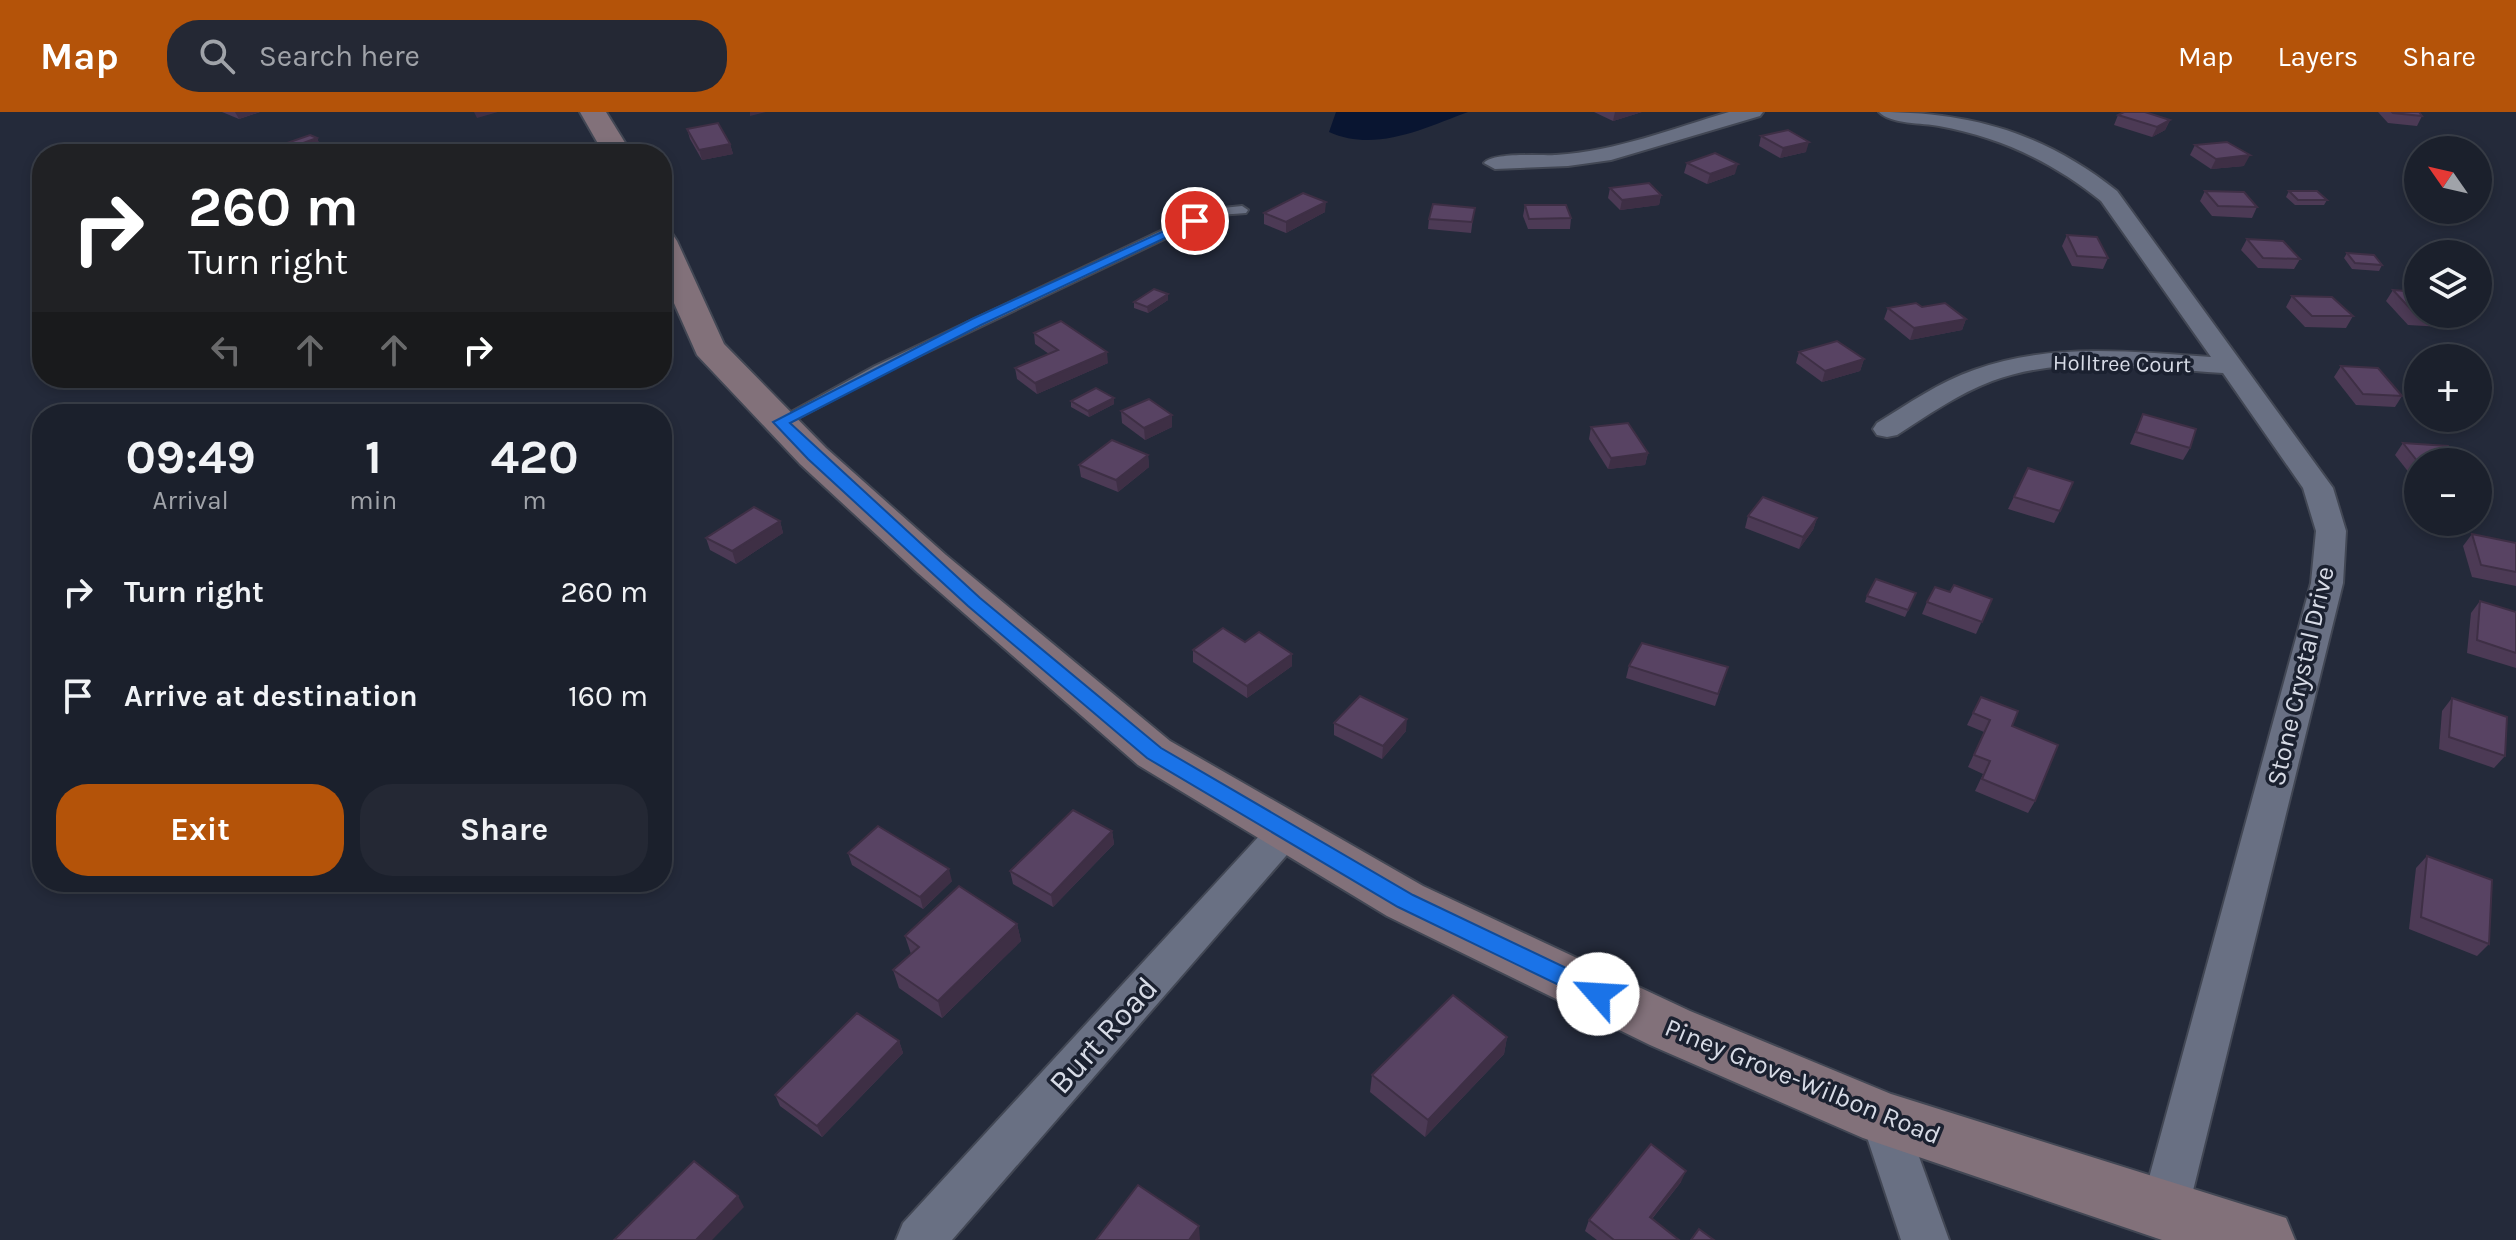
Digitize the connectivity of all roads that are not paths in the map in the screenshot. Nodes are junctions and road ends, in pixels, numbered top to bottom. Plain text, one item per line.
1 (593, 112) edge
2 (1753, 112) edge
3 (1889, 112) edge
4 (612, 144) edge
5 (1495, 163) dead end
6 (1242, 210) dead end
7 (672, 264) edge
8 (2230, 366) junction
9 (780, 422) junction
10 (1887, 429) dead end
11 (1286, 831) junction
12 (1884, 1119) junction
13 (2164, 1211) junction
14 (920, 1240) edge
15 (1925, 1240) edge
16 (2264, 1240) edge

1 - 4 street
2 - 5 street
3 - 8 street, Stone Crystal Drive
6 - 9 lane
7 - 9 street, Piney Grove-Wilbon Road
8 - 10 street, Holltree Court
8 - 13 street, Stone Crystal Drive
9 - 11 street, Piney Grove-Wilbon Road
11 - 12 street, Piney Grove-Wilbon Road
11 - 14 street, Burt Road
12 - 13 street, Piney Grove-Wilbon Road
12 - 15 street
13 - 16 street, Piney Grove-Wilbon Road

